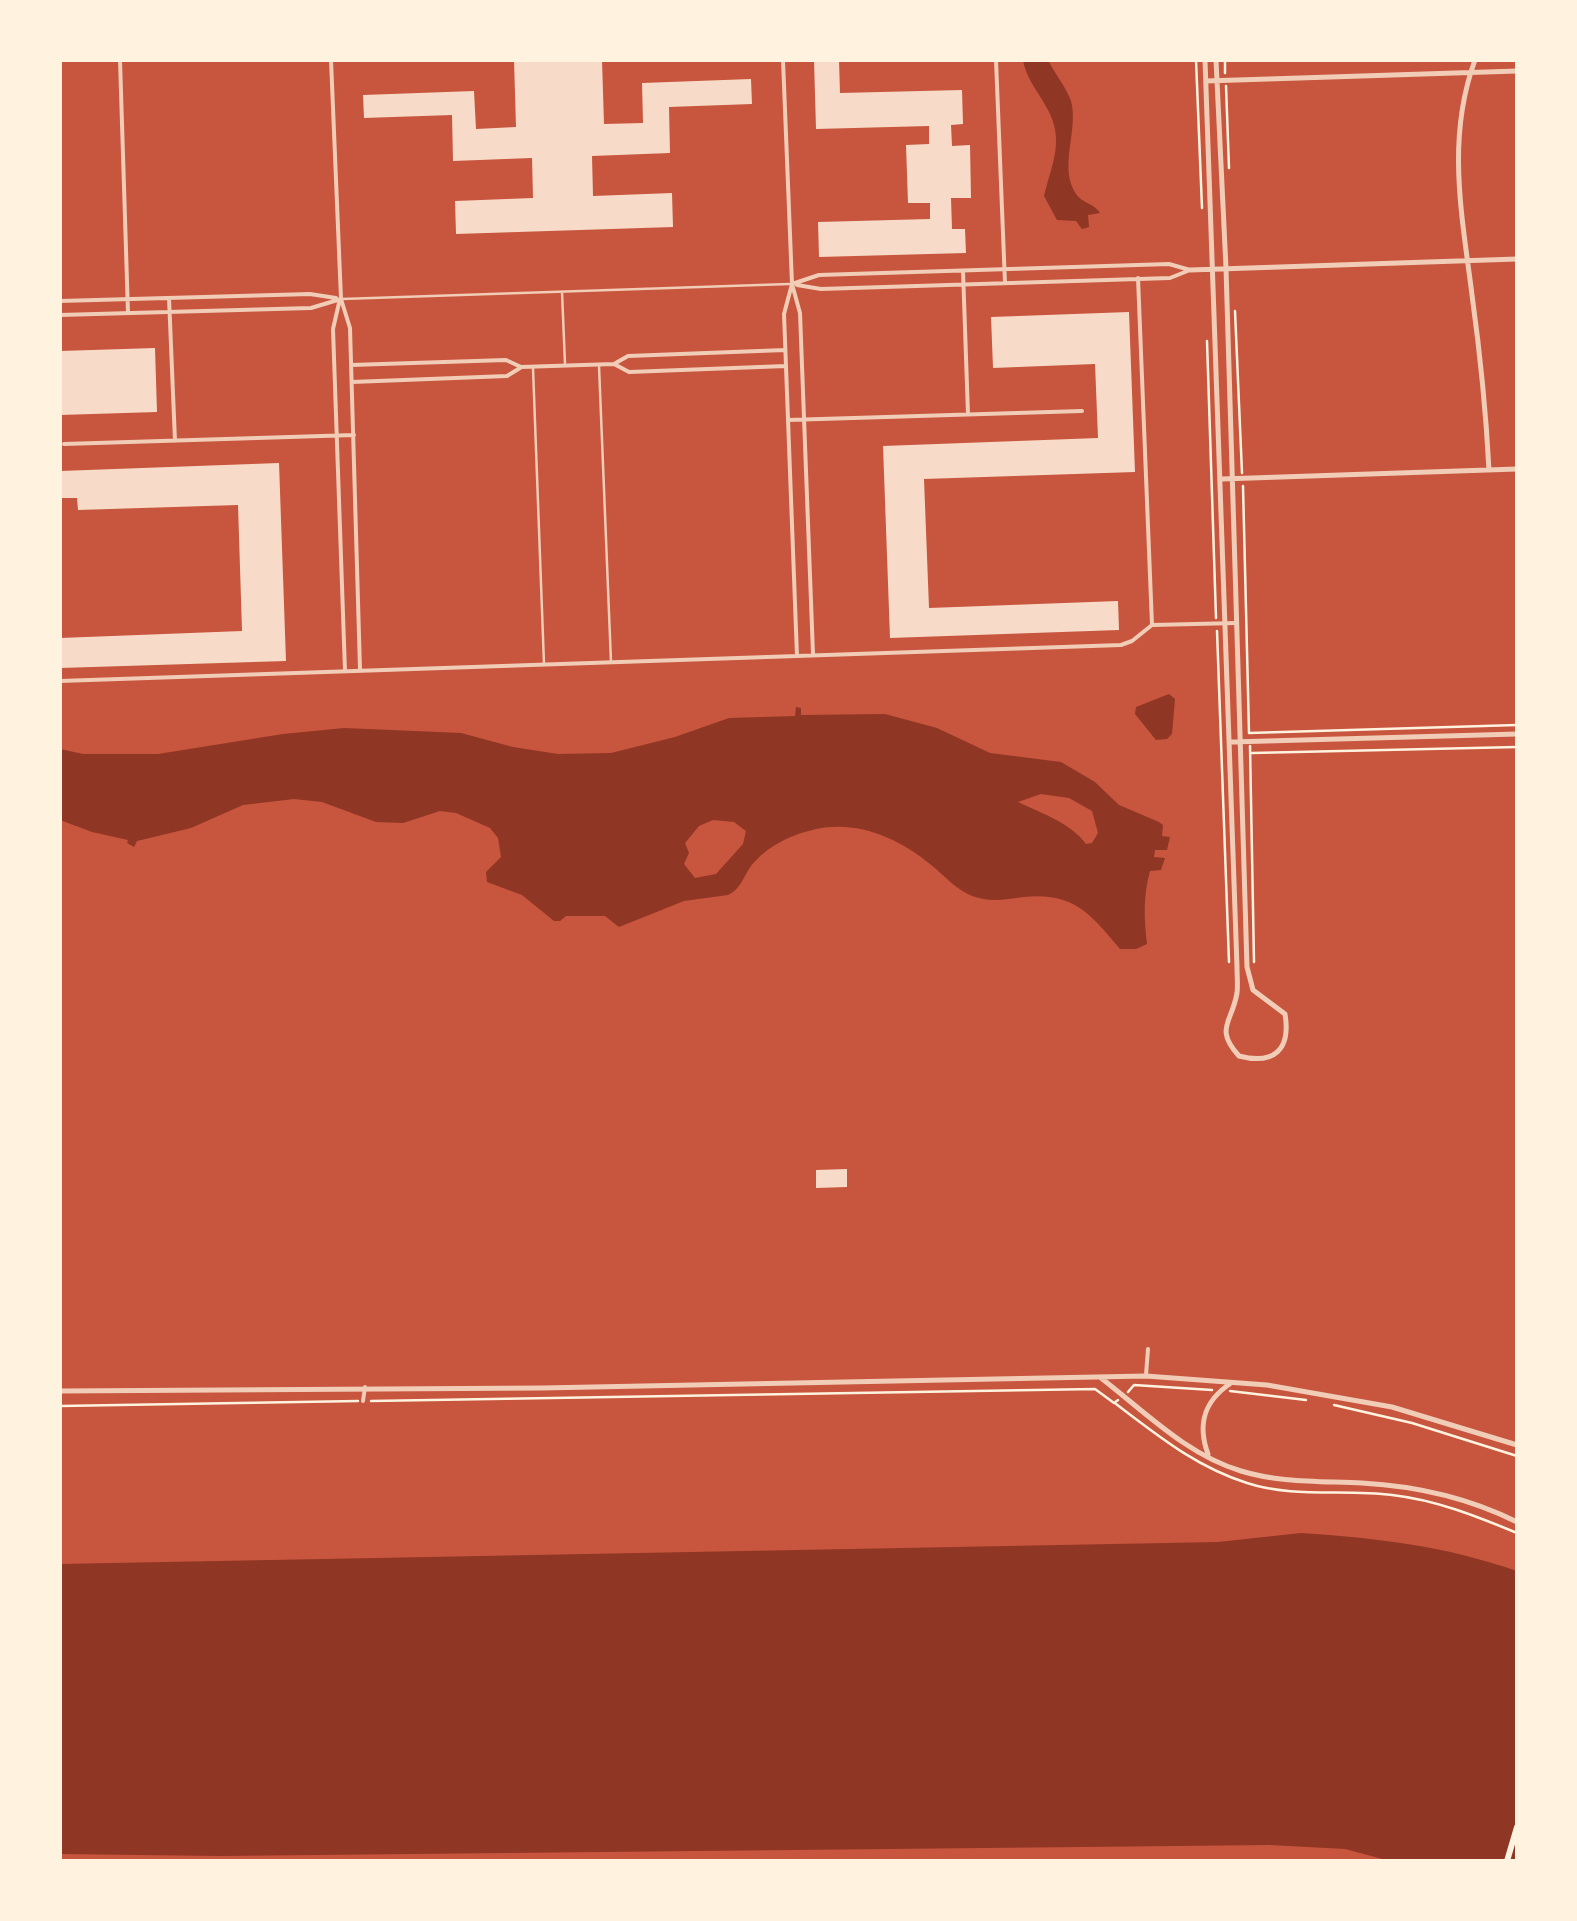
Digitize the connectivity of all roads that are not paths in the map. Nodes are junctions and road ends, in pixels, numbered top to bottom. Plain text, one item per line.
1 (120, 60) edge
2 (331, 60) edge
3 (784, 60) edge
4 (996, 60) edge
5 (1205, 60) edge
6 (1216, 60) edge
7 (1475, 60) edge
8 (1517, 71) edge
9 (1470, 73) junction
10 (1206, 81) junction
11 (1217, 81) junction
12 (1517, 259) edge
13 (1468, 260) junction
14 (1214, 268) junction
15 (1226, 268) junction
16 (1004, 270) junction
17 (1190, 270) junction
18 (963, 271) junction
19 (1138, 278) junction
20 (1005, 283) junction
21 (792, 284) junction
22 (963, 285) junction
23 (562, 292) junction
24 (169, 298) junction
25 (128, 299) junction
26 (341, 299) junction
27 (60, 301) edge
28 (170, 312) junction
29 (128, 314) junction
30 (60, 316) edge
31 (785, 350) junction
32 (599, 364) junction
33 (614, 364) junction
34 (351, 365) junction
35 (565, 366) junction
36 (786, 366) junction
37 (521, 367) junction
38 (533, 367) junction
39 (352, 382) junction
40 (1143, 409) junction
41 (1136, 410) dead end
42 (1082, 411) dead end
43 (968, 414) junction
44 (804, 419) junction
45 (788, 420) junction
46 (337, 435) junction
47 (354, 435) junction
48 (175, 440) junction
49 (64, 444) dead end
50 (1517, 469) edge
51 (1490, 470) junction
52 (1222, 479) junction
53 (1233, 479) junction
54 (1227, 623) junction
55 (1238, 623) junction
56 (1152, 626) junction
57 (813, 655) junction
58 (797, 656) junction
59 (611, 662) junction
60 (544, 664) junction
61 (360, 670) junction
62 (345, 671) junction
63 (60, 681) edge
64 (1517, 734) edge
65 (1231, 742) junction
66 (1240, 742) junction
67 (1148, 1350) dead end
68 (1146, 1376) junction
69 (1100, 1377) junction
70 (1234, 1382) junction
71 (365, 1387) junction
72 (60, 1391) edge
73 (363, 1401) road end
74 (1517, 1445) edge
75 (1209, 1457) junction
76 (1517, 1522) edge
77 (1517, 1827) edge
78 (1507, 1861) edge

1 - 25 street
2 - 26 street
3 - 21 street
4 - 16 street
5 - 10 street
6 - 11 street
7 - 9 street
8 - 9 street
9 - 11 street
9 - 13 street
10 - 11 street
10 - 14 street
11 - 15 street
12 - 13 street
13 - 15 street
13 - 51 street
14 - 15 street
14 - 17 street
14 - 52 street
15 - 53 street
16 - 17 street
16 - 18 street
16 - 20 street
17 - 19 street
18 - 21 street
18 - 22 street
19 - 20 street
19 - 40 street
20 - 22 street
21 - 22 street
21 - 23 street
21 - 31 street
21 - 44 street
22 - 43 street
23 - 26 street
23 - 35 street
24 - 25 street
24 - 26 street
24 - 28 street
25 - 27 street
25 - 29 street
26 - 28 street
26 - 34 street
26 - 46 street
28 - 29 street
28 - 48 street
29 - 30 street
31 - 33 street
31 - 36 street
32 - 33 street
32 - 35 street
32 - 59 street
33 - 36 street
34 - 37 street
34 - 39 street
35 - 38 street
36 - 45 street
37 - 38 street
37 - 39 street
38 - 60 street
39 - 47 street
40 - 41 street
40 - 56 street
42 - 43 street
43 - 44 street
44 - 45 street
44 - 57 street
45 - 58 street
46 - 47 street
46 - 48 street
46 - 62 street
47 - 61 street
48 - 49 street
50 - 51 street
51 - 53 street
52 - 53 street
52 - 54 street
53 - 55 street
54 - 55 street
54 - 56 street
54 - 65 street
55 - 66 street
56 - 57 street
57 - 58 street
58 - 59 street
59 - 60 street
60 - 61 street
61 - 62 street
62 - 63 street
64 - 66 street
65 - 66 street
65 - 66 street
67 - 68 street
68 - 69 street
68 - 70 street
69 - 71 street
69 - 75 street
70 - 74 street
70 - 75 street
71 - 72 street
71 - 73 street
75 - 76 street
77 - 78 main road

